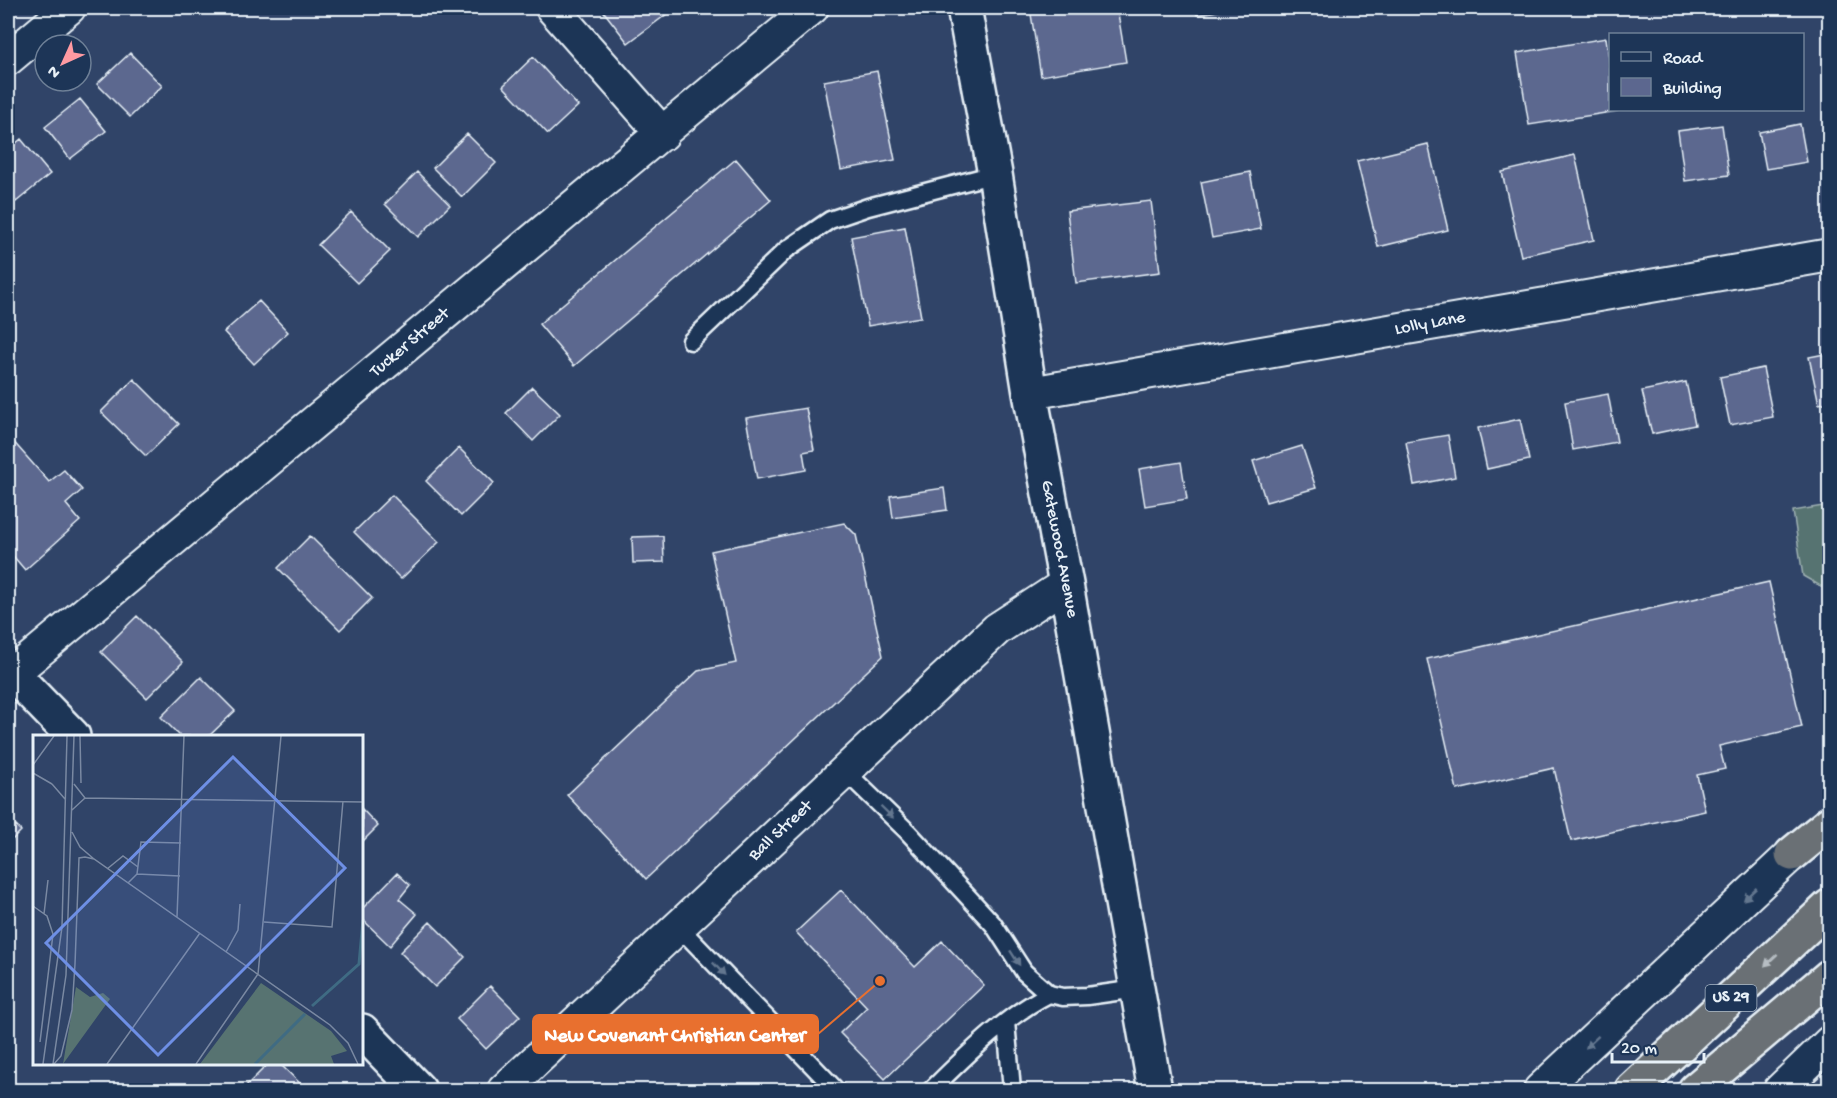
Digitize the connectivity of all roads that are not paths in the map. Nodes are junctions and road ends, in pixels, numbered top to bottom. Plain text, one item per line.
1 (69, 8) edge
2 (552, 8) edge
3 (812, 8) edge
4 (964, 8) edge
5 (8, 60) edge
6 (663, 134) junction
7 (995, 174) junction
8 (1830, 255) edge
9 (691, 340) dead end
10 (1030, 393) junction
11 (1066, 584) junction
12 (9, 674) edge
13 (72, 735) edge
14 (845, 771) junction
15 (1830, 823) edge
16 (1792, 854) joint
17 (1830, 906) edge
18 (679, 927) junction
19 (1830, 976) edge
20 (1137, 989) junction
21 (1049, 994) junction
22 (1006, 1022) junction
23 (363, 1032) edge
24 (1830, 1042) edge
25 (419, 1090) edge
26 (504, 1090) edge
27 (836, 1090) edge
28 (931, 1090) edge
29 (1012, 1090) edge
30 (1155, 1090) edge
31 (1540, 1090) edge
32 (1632, 1090) edge
33 (1695, 1090) edge
34 (1780, 1090) edge

1 - 5 street
2 - 6 street
3 - 6 street, Tucker Street
4 - 7 street, Gatewood Avenue
6 - 12 street, Tucker Street
7 - 9 lane
7 - 10 street, Gatewood Avenue
8 - 10 street, Lolly Lane
10 - 11 street, Gatewood Avenue
11 - 14 street, Ball Street
11 - 20 street, Gatewood Avenue
12 - 13 street
14 - 18 street, Ball Street
14 -> 21 lane
15 - 16 highway
16 -> 31 street
17 -> 32 highway, US 29
18 - 26 street, Ball Street
18 -> 27 lane
19 - 33 highway, US 29
20 - 21 lane
20 - 30 street, Gatewood Avenue
21 - 22 lane
22 - 28 lane
22 - 29 lane
23 - 25 street
24 - 34 street

